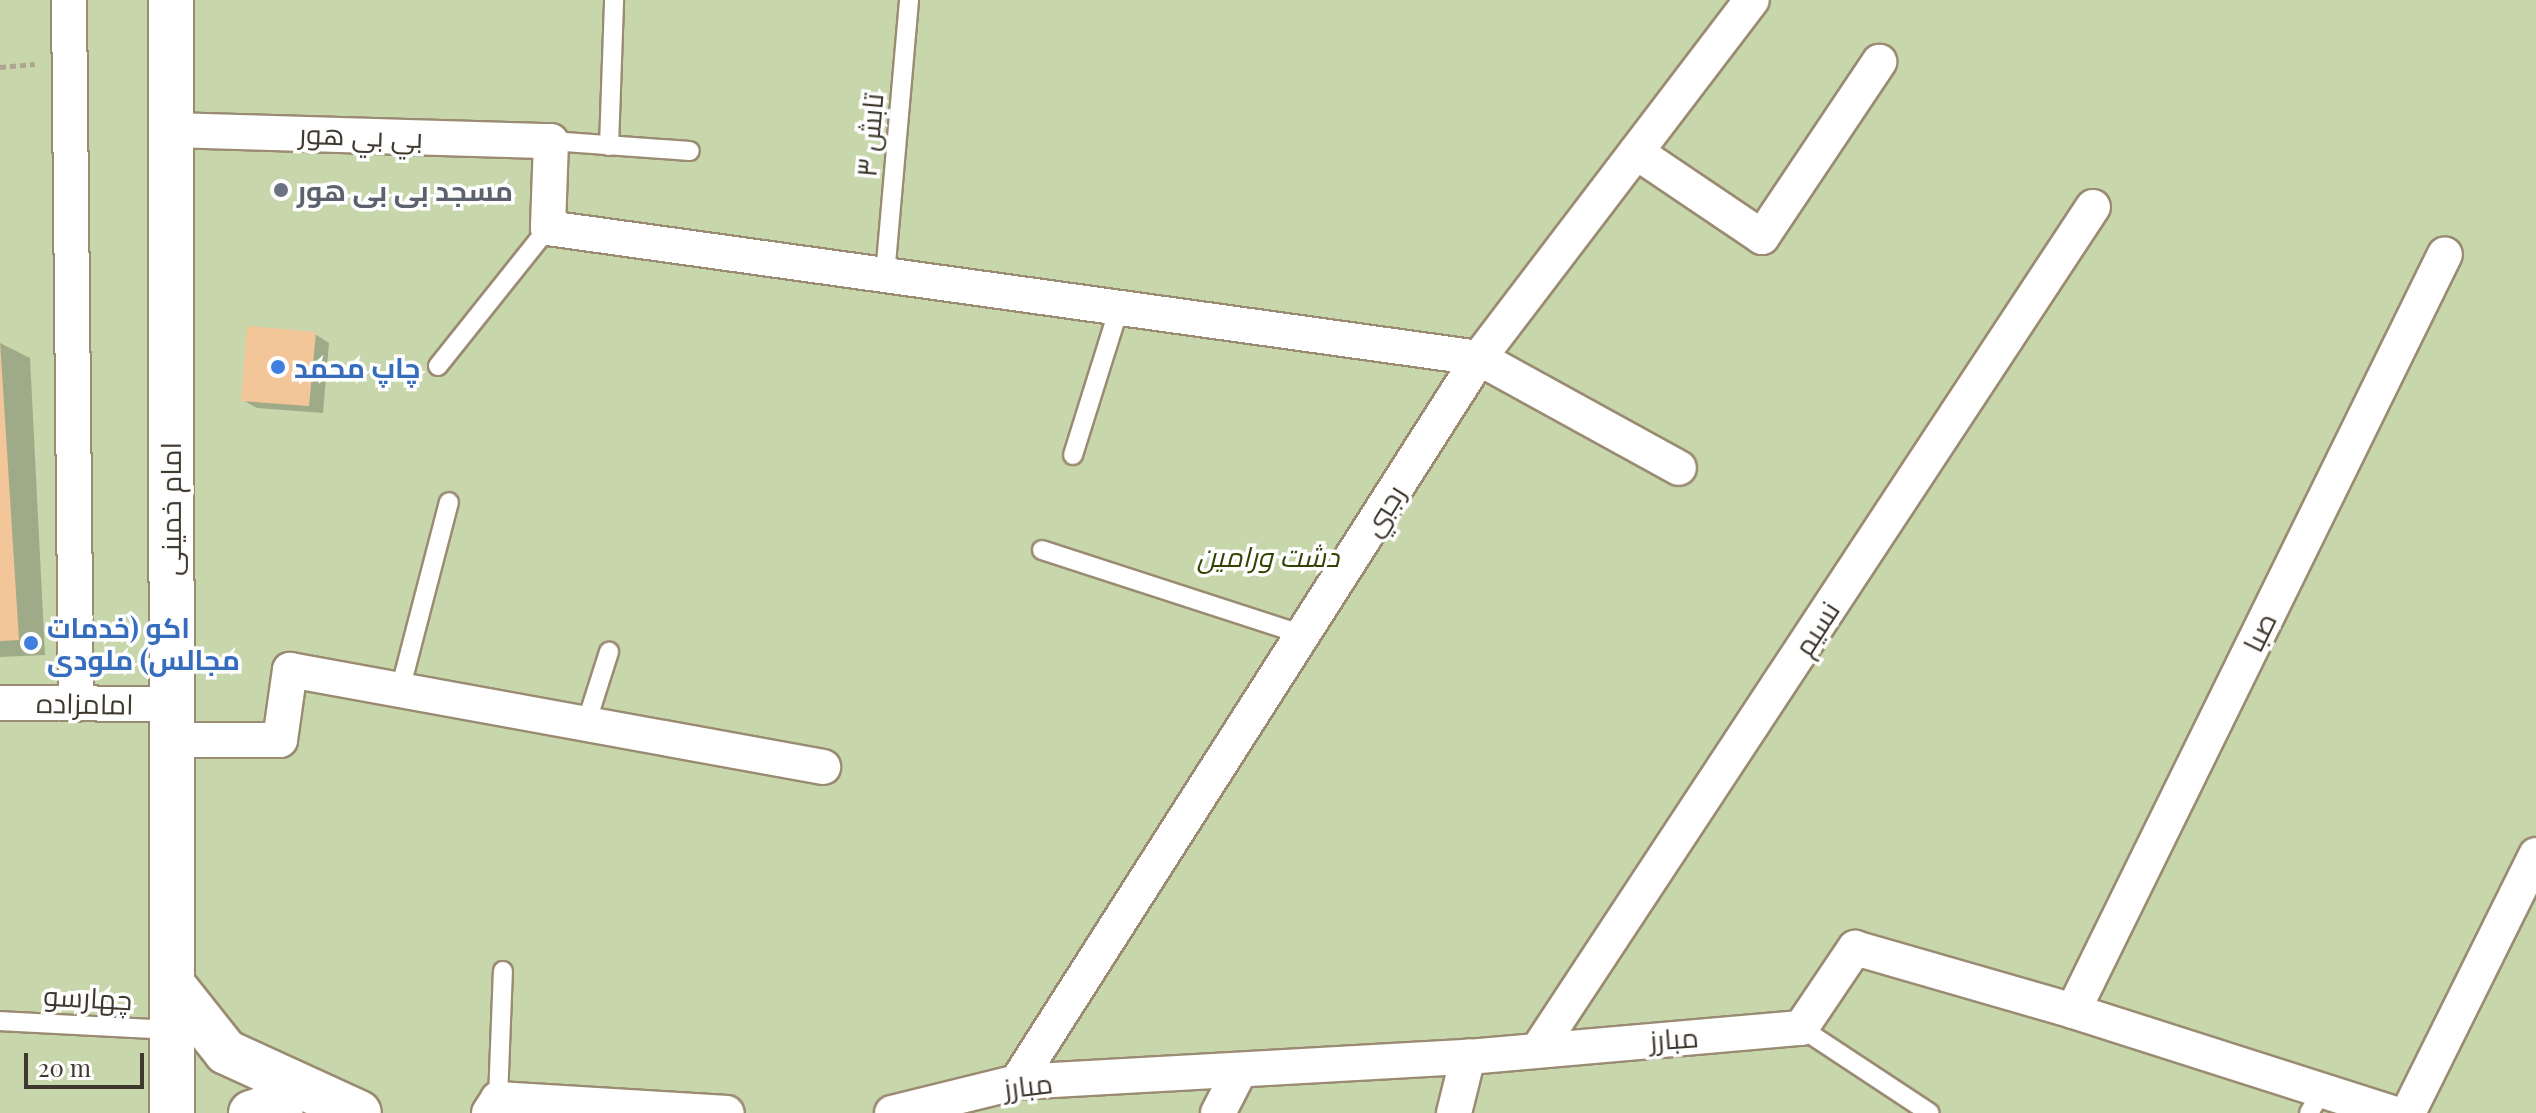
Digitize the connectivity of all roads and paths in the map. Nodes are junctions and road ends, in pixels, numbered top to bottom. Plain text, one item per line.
1 (69, 0) edge
2 (171, 0) edge
3 (614, 0) edge
4 (909, 0) edge
5 (1752, 0) edge
6 (1879, 62) dead end
7 (41, 63) dead end
8 (0, 67) edge
9 (171, 130) junction
10 (551, 141) junction
11 (609, 146) junction
12 (690, 151) dead end
13 (1636, 152) junction
14 (2093, 207) dead end
15 (548, 228) junction
16 (2445, 254) dead end
17 (885, 275) junction
18 (1119, 308) junction
19 (1479, 358) junction
20 (438, 366) dead end
21 (1073, 455) dead end
22 (1679, 468) dead end
23 (449, 502) dead end
24 (1042, 550) dead end
25 (1304, 635) junction
26 (609, 652) dead end
27 (400, 690) junction
28 (0, 703) edge
29 (76, 704) junction
30 (170, 722) junction
31 (586, 724) junction
32 (823, 767) dead end
33 (2536, 855) edge
34 (503, 971) dead end
35 (172, 984) junction
36 (2073, 1011) junction
37 (0, 1021) edge
38 (1801, 1028) junction
39 (173, 1030) junction
40 (1539, 1048) junction
41 (1468, 1057) junction
42 (1239, 1072) junction
43 (1017, 1082) junction
44 (2316, 1102) edge
45 (493, 1106) edge
46 (172, 1113) edge
47 (251, 1113) edge
48 (281, 1113) edge
49 (359, 1113) edge
50 (727, 1113) edge
51 (892, 1113) edge
52 (1218, 1113) edge
53 (1454, 1113) edge
54 (1930, 1113) edge
55 (2393, 1113) edge
56 (2408, 1113) edge

1 - 29 street
2 - 9 main road, امام خمینی
3 - 11 lane
4 - 17 lane, تابش ۳
5 - 13 street, رجبي
6 - 13 street
7 - 8 path
9 - 10 street, بي بي هور
9 - 30 main road, امام خمینی
10 - 11 lane
10 - 15 street
11 - 12 lane
13 - 19 street, رجبي
14 - 40 street, نسيم
15 - 17 street
15 - 20 lane
16 - 36 street, صبا
17 - 18 street
18 - 19 street
18 - 21 lane
19 - 22 street
19 - 25 street, رجبي
23 - 27 lane
24 - 25 lane
25 - 43 street, رجبي
26 - 31 lane
27 - 30 street, امامزاده
27 - 31 street
28 - 29 street, امامزاده
29 - 30 street, امامزاده
30 - 35 main road, امام خمینی
31 - 32 street
33 - 56 street
34 - 45 lane
35 - 39 main road, امام خمینی
35 - 49 main road
36 - 38 street
36 - 44 street
37 - 39 lane, چهارسو
38 - 40 street, مبارز
38 - 54 lane
39 - 46 main road, امام خمینی
40 - 41 street, مبارز
41 - 42 street, مبارز
41 - 53 street
42 - 43 street, مبارز
42 - 52 street
43 - 51 street, مبارز
44 - 55 street
45 - 50 street
47 - 48 main road

